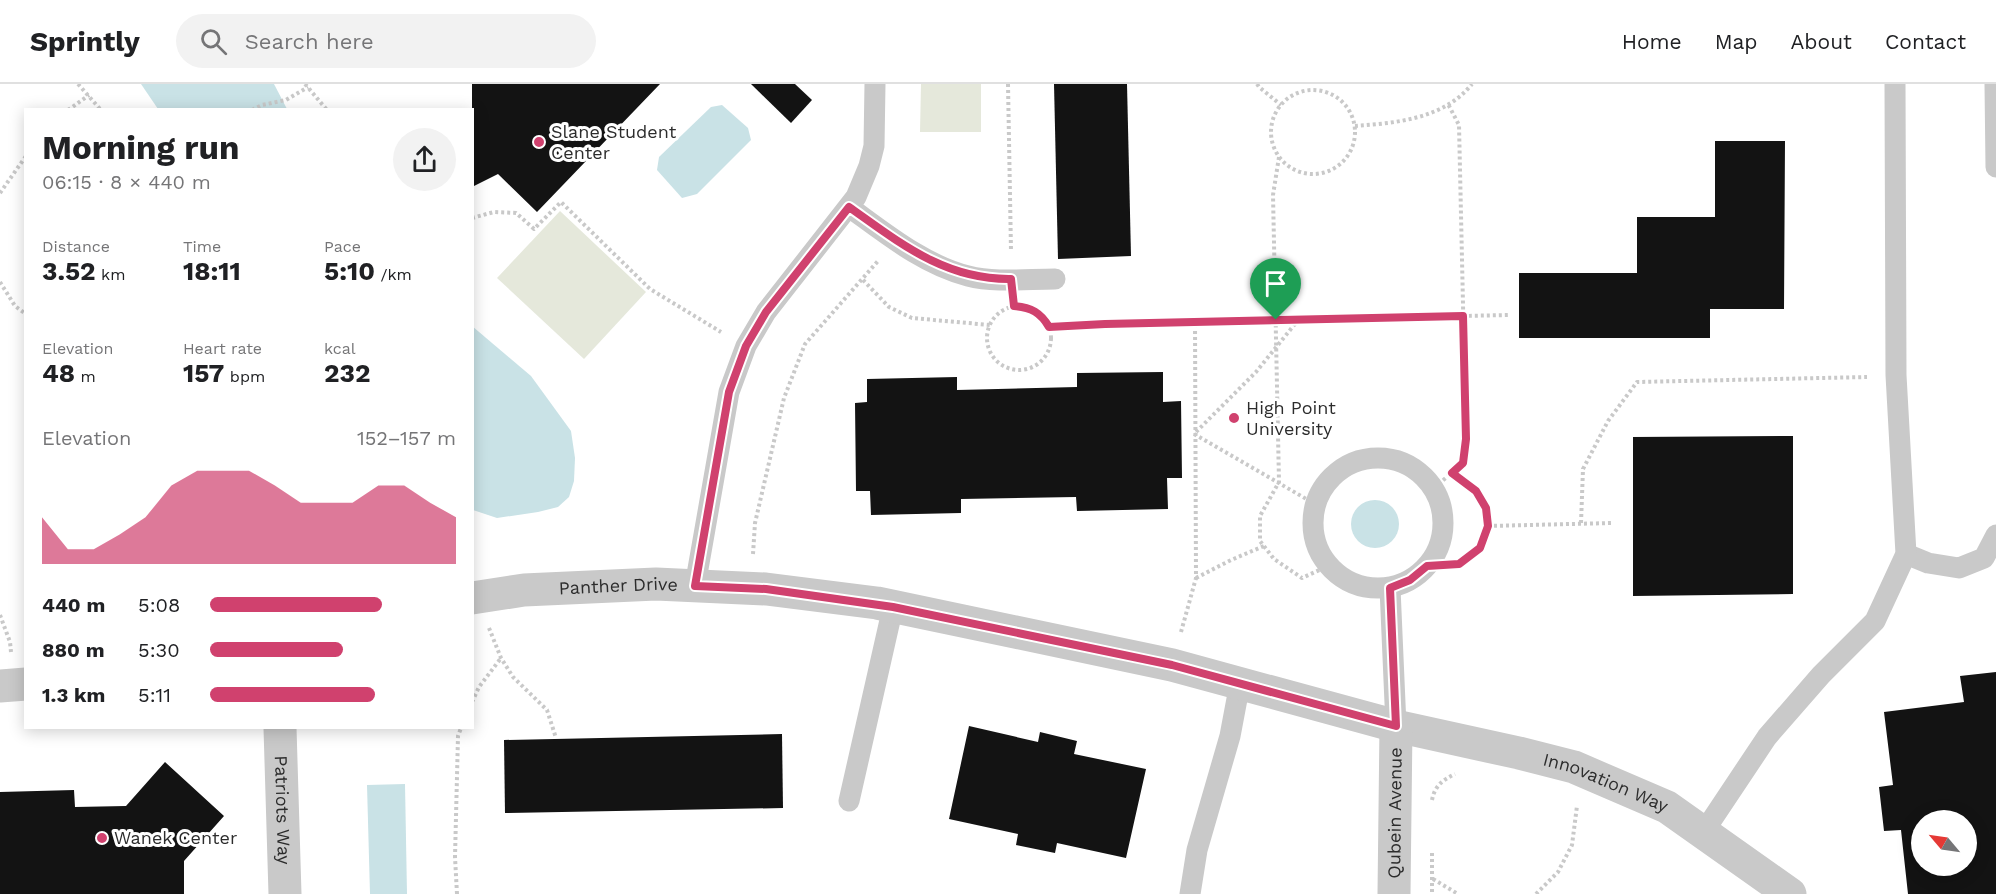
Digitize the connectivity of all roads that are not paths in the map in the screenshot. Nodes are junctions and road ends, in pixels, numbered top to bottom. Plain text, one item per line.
1 (875, 84) edge
2 (1895, 84) edge
3 (1995, 84) edge
4 (1996, 167) edge
5 (849, 207) junction
6 (1055, 279) dead end
7 (1996, 535) edge
8 (1906, 554) junction
9 (695, 586) junction
10 (1390, 588) junction
11 (479, 597) edge
12 (893, 607) junction
13 (1240, 683) junction
14 (24, 684) edge
15 (0, 686) edge
16 (1396, 726) junction
17 (280, 729) edge
18 (849, 801) dead end
19 (1703, 832) junction
20 (1777, 890) edge
21 (285, 894) edge
22 (1190, 894) edge
23 (1394, 894) edge

1 - 5 lane
2 - 8 lane
3 - 4 lane
5 - 6 lane
5 - 9 lane
7 - 8 lane
8 - 19 lane
9 - 11 street, Panther Drive
9 - 12 street, Panther Drive
10 - 10 lane
10 - 16 lane, Qubein Avenue
12 - 13 street, Panther Drive
12 - 18 lane
13 - 16 street, Panther Drive
13 - 22 lane
14 - 15 street
16 - 19 street, Innovation Way
16 - 23 street, Qubein Avenue
17 - 21 street, Patriots Way
19 - 20 street, Innovation Way

